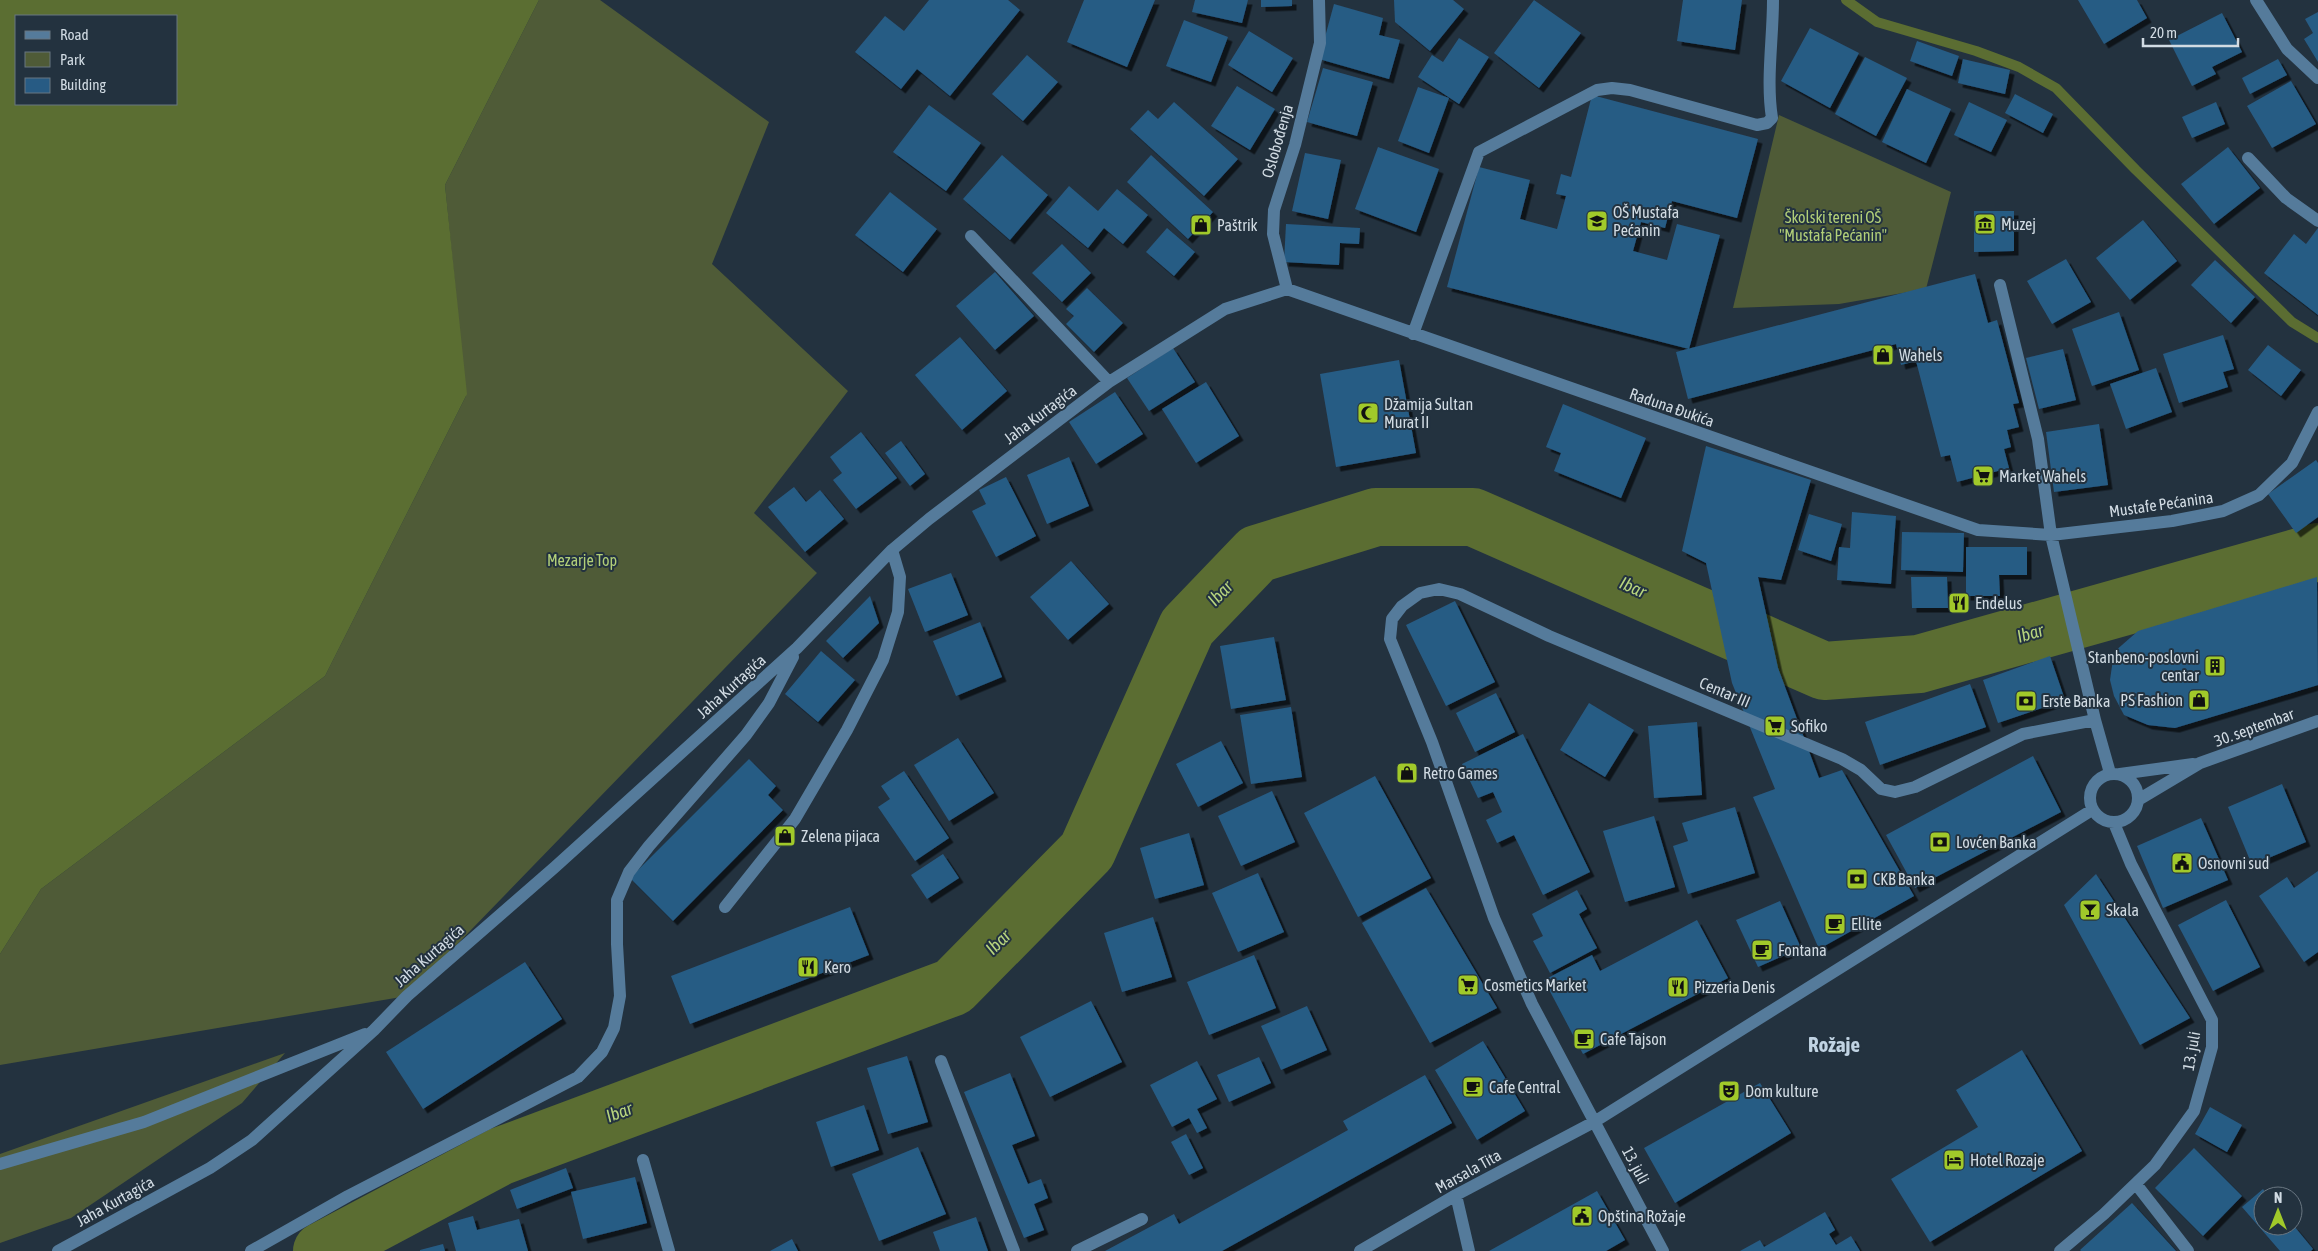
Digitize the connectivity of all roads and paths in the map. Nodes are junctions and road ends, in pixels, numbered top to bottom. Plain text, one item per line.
1 (1319, 0) edge
2 (1773, 0) edge
3 (2256, 0) edge
4 (2318, 78) edge
5 (2248, 158) dead end
6 (2318, 221) edge
7 (971, 236) dead end
8 (2000, 285) dead end
9 (1287, 289) junction
10 (1413, 334) junction
11 (1109, 382) junction
12 (2318, 412) edge
13 (2051, 535) junction
14 (892, 550) junction
15 (1390, 639) joint
16 (797, 648) junction
17 (2095, 720) junction
18 (2318, 721) edge
19 (2200, 763) junction
20 (2115, 774) junction
21 (2138, 800) junction
22 (2092, 810) junction
23 (2114, 823) junction
24 (725, 907) dead end
25 (374, 1030) junction
26 (940, 1061) dead end
27 (1594, 1122) junction
28 (644, 1160) dead end
29 (0, 1164) edge
30 (2136, 1184) junction
31 (1456, 1195) junction
32 (1142, 1219) dead end
33 (58, 1251) edge
34 (251, 1251) edge
35 (669, 1251) edge
36 (1014, 1251) edge
37 (1077, 1251) edge
38 (1360, 1251) edge
39 (1469, 1251) edge
40 (1663, 1251) edge
41 (2060, 1251) edge
42 (2188, 1251) edge

1 - 9 street, Oslobođenja
2 - 10 street
3 - 4 street
5 - 6 street
7 - 11 street
8 - 13 street
9 - 10 street, Raduna Ðukića
9 - 11 street, Jaha Kurtagića
10 - 13 street, Raduna Ðukića
11 - 14 street, Jaha Kurtagića
12 - 13 street, Mustafe Pećanina
13 - 17 street
14 - 16 street, Jaha Kurtagića
14 - 24 street
15 - 17 street, Centar III
15 - 27 street, 13. juli
16 - 25 street, Jaha Kurtagića
16 - 34 street, Jaha Kurtagića
17 - 20 street
18 - 19 street, 30. septembar
19 - 20 street, 30. septembar
19 - 21 street, 30. septembar
20 - 21 street
20 - 22 street
21 - 23 street
22 - 23 street
22 - 27 street, Marsala Tita
23 - 30 street, 13. juli
25 - 29 street
25 - 33 street, Jaha Kurtagića
26 - 36 street
27 - 31 street, Marsala Tita
27 - 40 street, 13. juli
28 - 35 street
30 - 41 street, 13. juli
30 - 42 street
31 - 38 street, Marsala Tita
31 - 39 street
32 - 37 street

